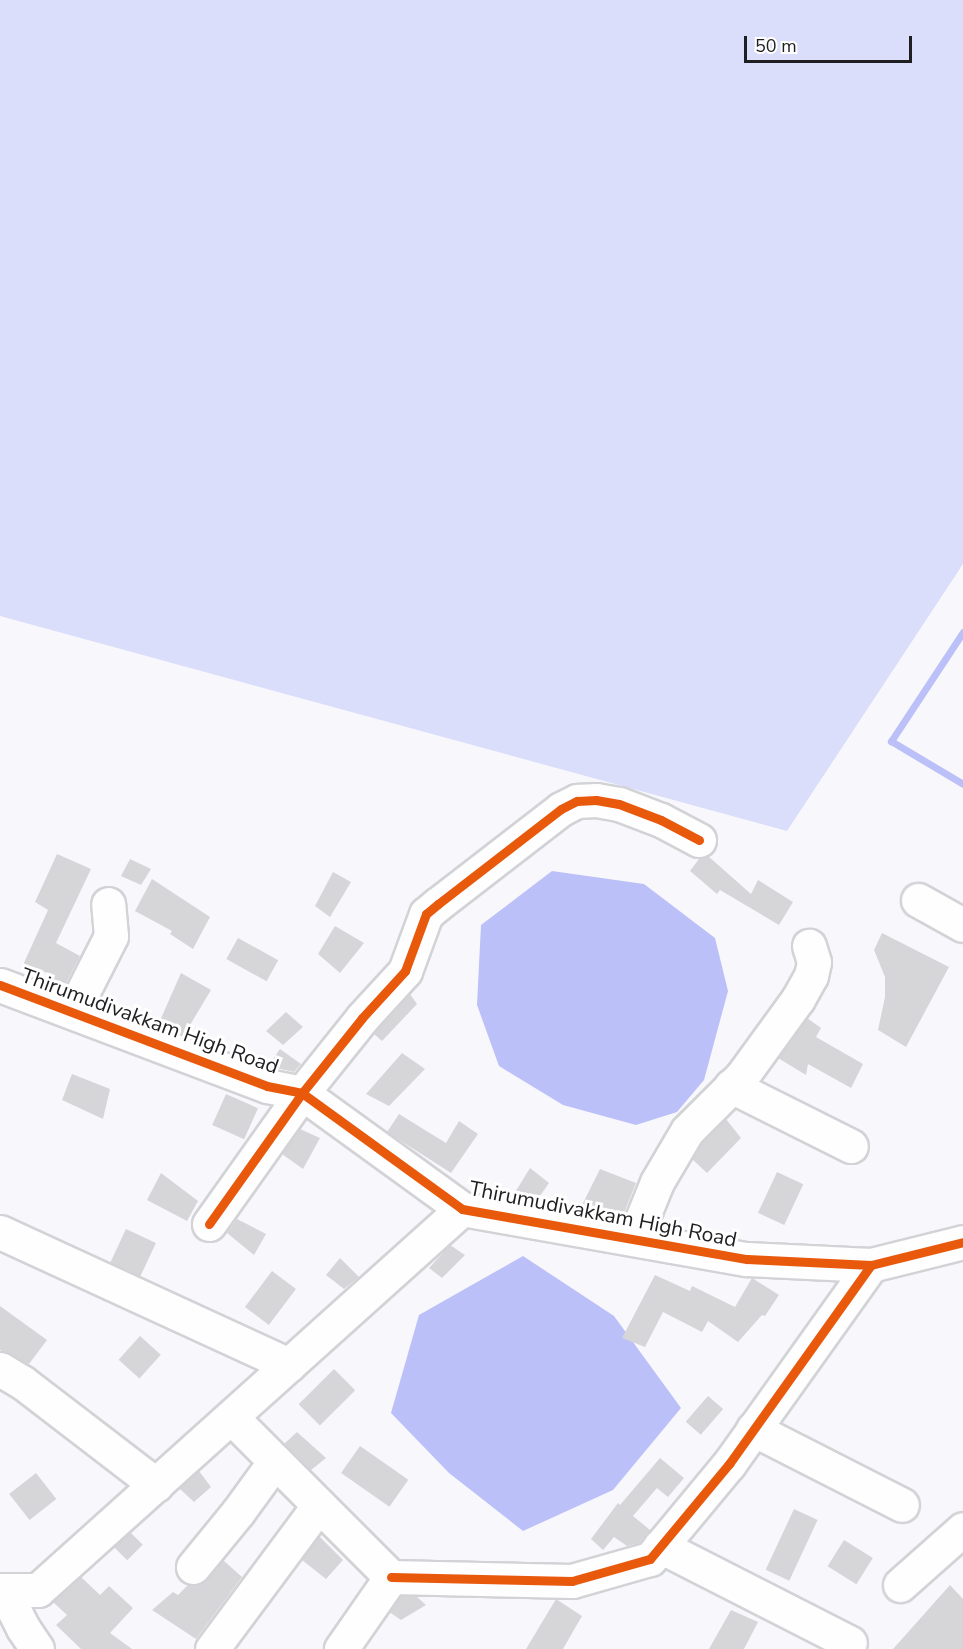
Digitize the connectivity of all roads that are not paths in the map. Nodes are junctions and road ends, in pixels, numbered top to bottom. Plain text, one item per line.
1 (699, 840) dead end
2 (918, 900) dead end
3 (108, 904) dead end
4 (963, 925) edge
5 (809, 946) dead end
6 (0, 985) edge
7 (73, 1011) junction
8 (731, 1086) junction
9 (302, 1093) junction
10 (851, 1146) dead end
11 (462, 1209) junction
12 (209, 1224) dead end
13 (0, 1232) edge
14 (634, 1239) junction
15 (963, 1242) edge
16 (871, 1265) junction
17 (289, 1365) junction
18 (0, 1369) edge
19 (231, 1417) junction
20 (753, 1429) junction
21 (274, 1461) junction
22 (156, 1485) junction
23 (319, 1505) junction
24 (902, 1505) dead end
25 (959, 1540) edge
26 (660, 1546) junction
27 (193, 1567) dead end
28 (391, 1577) junction
29 (900, 1584) dead end
30 (2, 1590) edge
31 (850, 1643) dead end
32 (38, 1649) edge
33 (212, 1649) edge
34 (341, 1649) edge

1 - 9 street
2 - 4 street
3 - 7 street
5 - 8 street
6 - 7 street, Thirumudivakkam High Road
7 - 9 street, Thirumudivakkam High Road
8 - 10 street
8 - 14 street
9 - 11 street, Thirumudivakkam High Road
9 - 12 street
11 - 14 street, Thirumudivakkam High Road
11 - 17 street
13 - 17 street
14 - 16 street, Thirumudivakkam High Road
15 - 16 street, Thirumudivakkam High Road
16 - 20 street
17 - 19 street
18 - 22 street
19 - 21 street
19 - 22 street
20 - 24 street
20 - 26 street
21 - 23 street
21 - 27 street
22 - 30 street
23 - 28 street
23 - 33 street
25 - 29 street
26 - 28 street
26 - 31 street
28 - 34 street
30 - 32 street

